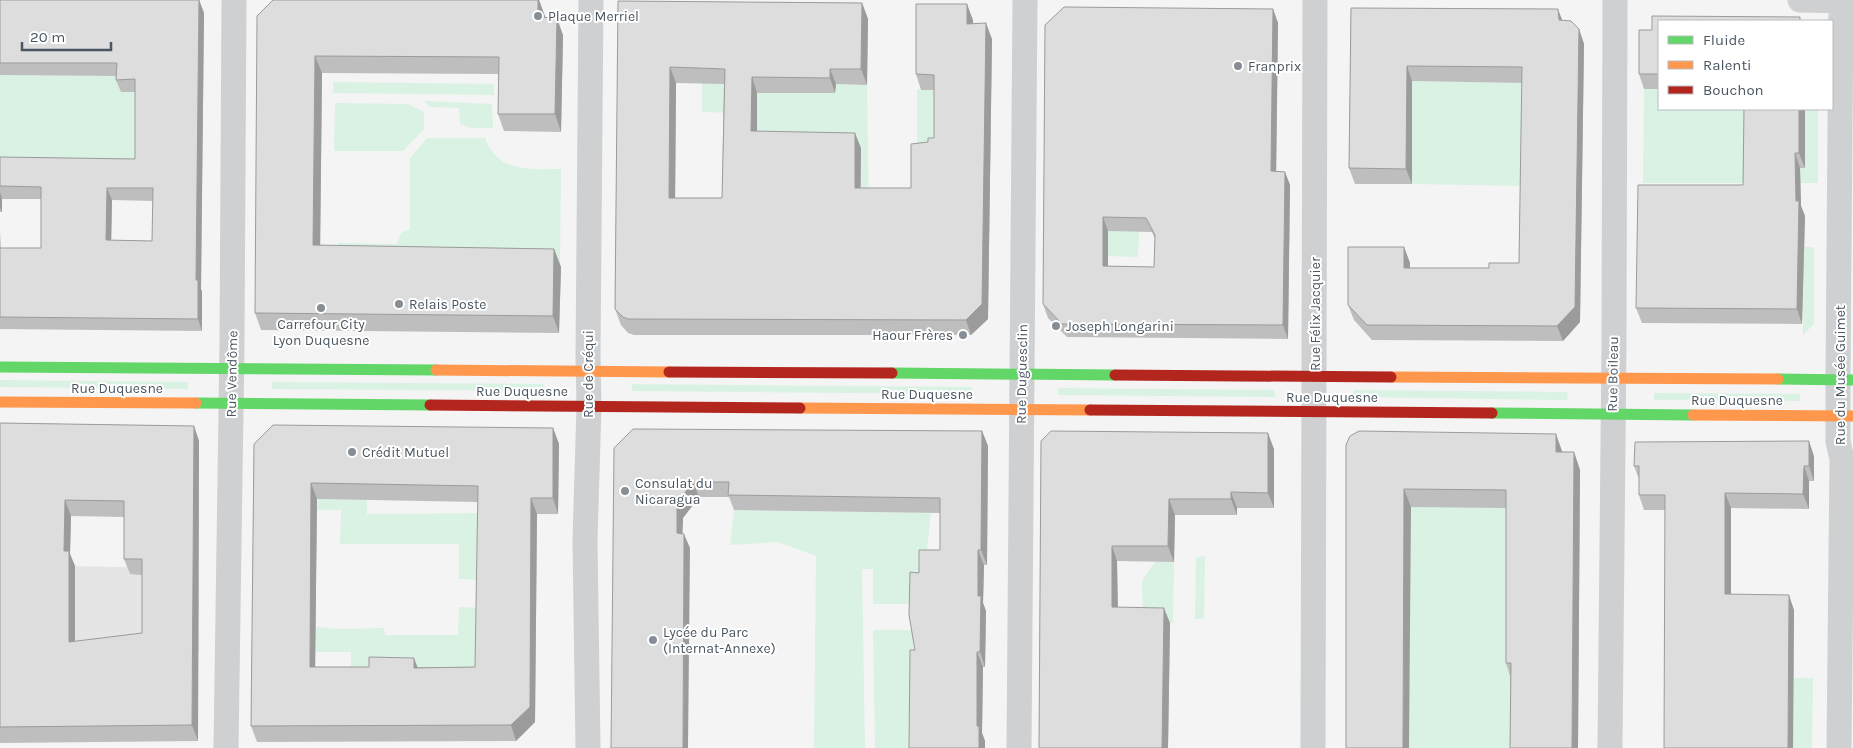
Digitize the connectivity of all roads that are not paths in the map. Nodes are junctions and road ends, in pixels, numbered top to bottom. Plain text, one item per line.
1 (234, 0) edge
2 (591, 0) edge
3 (1025, 0) edge
4 (1315, 0) edge
5 (1615, 0) edge
6 (1800, 0) edge
7 (1847, 1) edge
8 (0, 367) edge
9 (232, 369) junction
10 (589, 372) junction
11 (1021, 375) junction
12 (1315, 377) junction
13 (1613, 379) junction
14 (1845, 380) edge
15 (0, 402) edge
16 (231, 404) junction
17 (589, 406) junction
18 (1021, 409) junction
19 (1315, 411) junction
20 (1612, 414) junction
21 (1846, 416) edge
22 (226, 748) edge
23 (588, 748) edge
24 (1018, 748) edge
25 (1314, 748) edge
26 (1610, 748) edge
27 (1839, 748) edge

1 - 9 street, Rue Vendôme
2 - 10 street, Rue de Créqui
3 - 11 street, Rue Duguesclin
4 - 12 street, Rue Félix Jacquier
5 - 13 street, Rue Boileau
6 - 7 street
7 - 14 street, Rue du Musée Guimet
8 - 9 main road, Rue Duquesne
9 - 10 main road, Rue Duquesne
9 - 16 street, Rue Vendôme
10 - 11 main road, Rue Duquesne
10 - 17 street, Rue de Créqui
11 - 12 main road, Rue Duquesne
11 - 18 street, Rue Duguesclin
12 - 13 main road, Rue Duquesne
12 - 19 street, Rue Félix Jacquier
13 - 14 main road, Rue Duquesne
13 - 20 street, Rue Boileau
14 - 21 street, Rue du Musée Guimet
15 - 16 main road, Rue Duquesne
16 - 17 main road, Rue Duquesne
16 - 22 street, Rue Vendôme
17 - 18 main road, Rue Duquesne
17 - 23 street, Rue de Créqui
18 - 19 main road, Rue Duquesne
18 - 24 street, Rue Duguesclin
19 - 20 main road, Rue Duquesne
19 - 25 street, Rue Félix Jacquier
20 - 21 main road, Rue Duquesne
20 - 26 street, Rue Boileau
21 - 27 street, Rue du Musée Guimet

